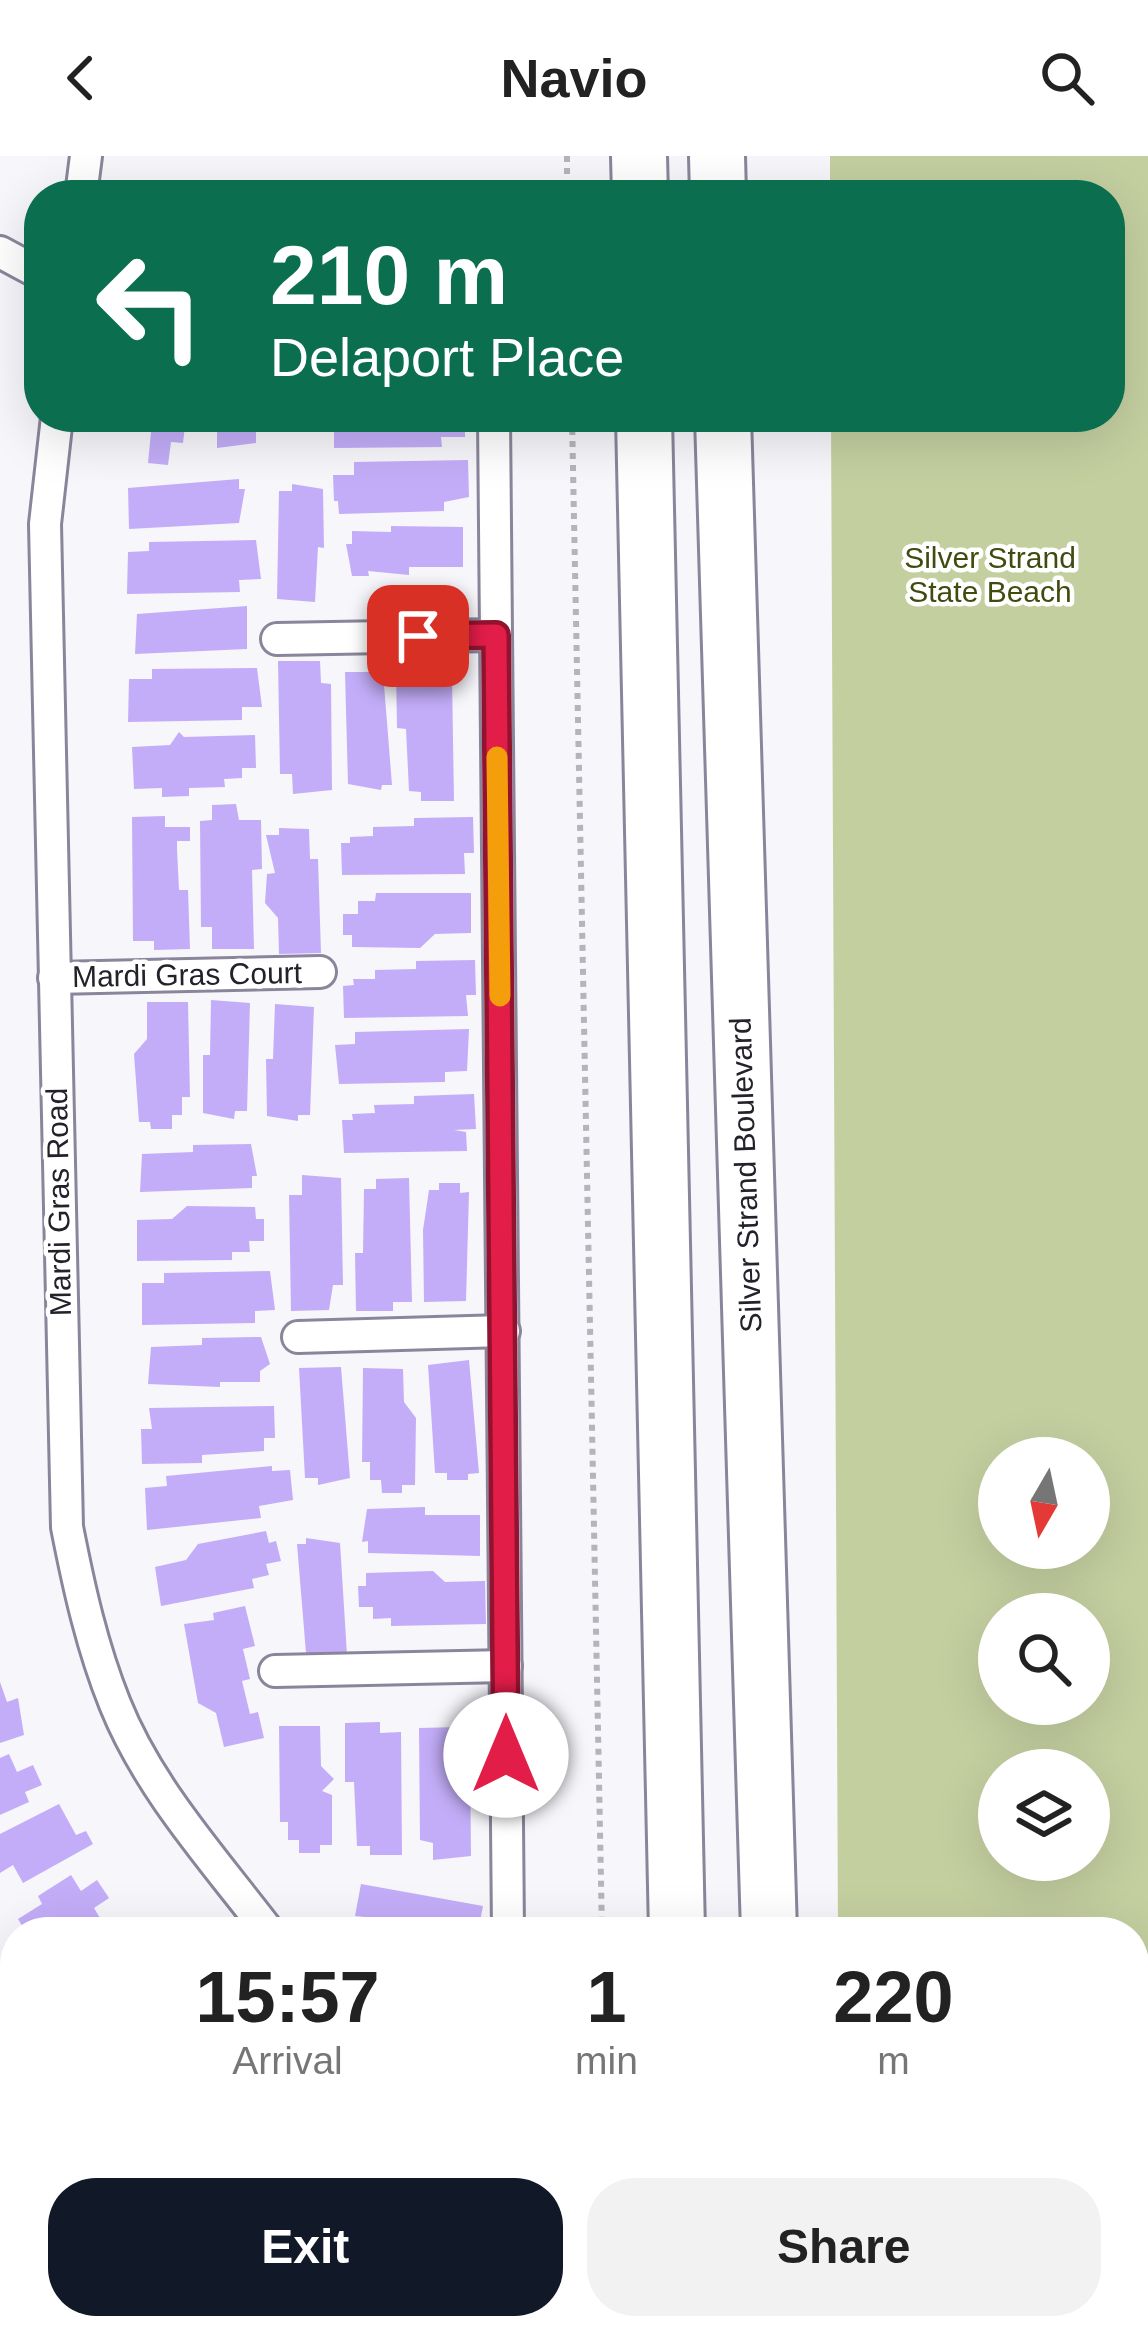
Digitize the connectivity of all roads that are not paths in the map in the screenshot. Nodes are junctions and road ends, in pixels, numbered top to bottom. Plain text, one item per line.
1 (55, 432) edge
2 (494, 432) edge
3 (644, 432) edge
4 (723, 432) edge
5 (496, 635) junction
6 (277, 639) dead end
7 (320, 972) dead end
8 (54, 978) junction
9 (503, 1331) junction
10 (298, 1337) dead end
11 (506, 1666) junction
12 (274, 1671) dead end
13 (258, 1917) edge
14 (508, 1917) edge
15 (676, 1917) edge
16 (769, 1917) edge

1 - 8 street, Mardi Gras Road
2 - 5 street
3 - 15 highway
4 - 16 highway, Silver Strand Boulevard
5 - 6 street
5 - 9 street
7 - 8 street, Mardi Gras Court
8 - 13 street, Mardi Gras Road
9 - 10 street
9 - 11 street
11 - 12 street
11 - 14 street

